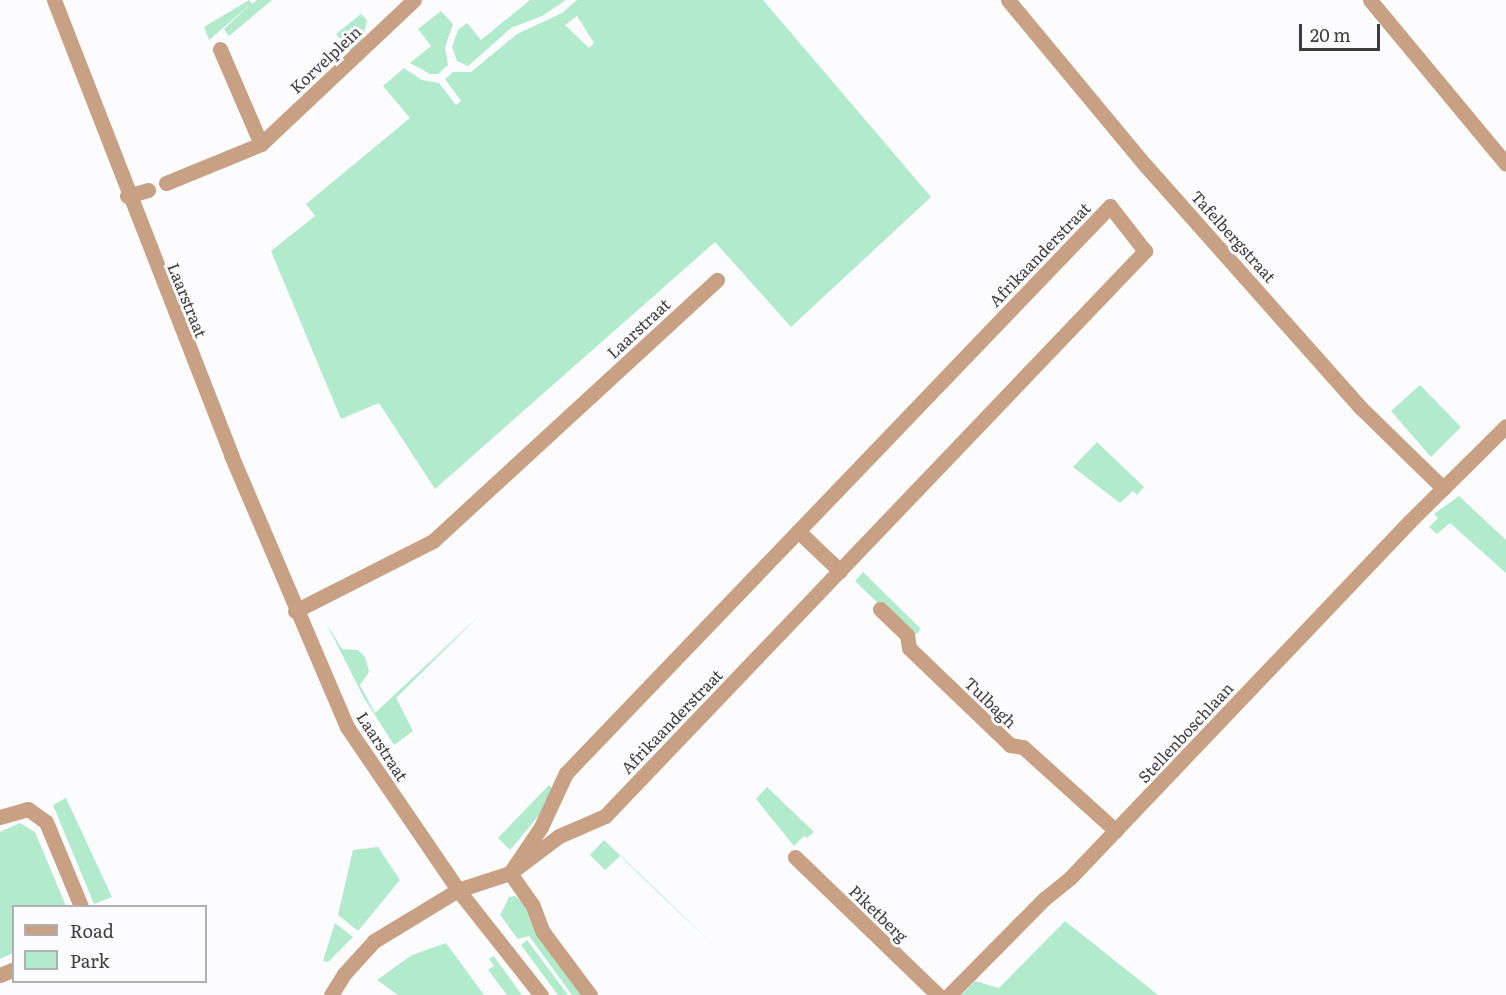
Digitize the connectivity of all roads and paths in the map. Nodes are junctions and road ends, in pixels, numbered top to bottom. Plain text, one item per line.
1 (54, 0) edge
2 (414, 0) edge
3 (1008, 0) edge
4 (1370, 0) edge
5 (220, 49) dead end
6 (261, 144) junction
7 (1506, 164) edge
8 (166, 183) dead end
9 (148, 190) dead end
10 (127, 196) junction
11 (717, 280) dead end
12 (1506, 426) edge
13 (1443, 488) junction
14 (798, 531) junction
15 (840, 571) junction
16 (880, 609) dead end
17 (295, 611) junction
18 (0, 817) edge
19 (1116, 831) junction
20 (795, 857) dead end
21 (510, 873) junction
22 (458, 890) junction
23 (81, 905) edge
24 (331, 995) edge
25 (541, 995) edge
26 (590, 995) edge
27 (938, 995) edge
28 (949, 995) edge

1 - 10 street, Laarstraat
2 - 6 street, Korvelplein
3 - 13 street, Tafelbergstraat
4 - 7 street
5 - 6 street
6 - 8 street, Korvelplein
9 - 10 street
10 - 17 street, Laarstraat
11 - 17 street, Laarstraat
12 - 13 street, Stellenboschlaan
13 - 19 street, Stellenboschlaan
14 - 15 street
14 - 15 street, Afrikaanderstraat
14 - 21 street, Afrikaanderstraat
15 - 21 street, Afrikaanderstraat
16 - 19 street, Tulbagh
17 - 22 street, Laarstraat
18 - 23 street
19 - 28 street, Stellenboschlaan
20 - 27 street, Piketberg
21 - 22 street, Afrikaanderstraat
21 - 26 street
22 - 24 street, Afrikaanderstraat
22 - 25 street, Laarstraat

